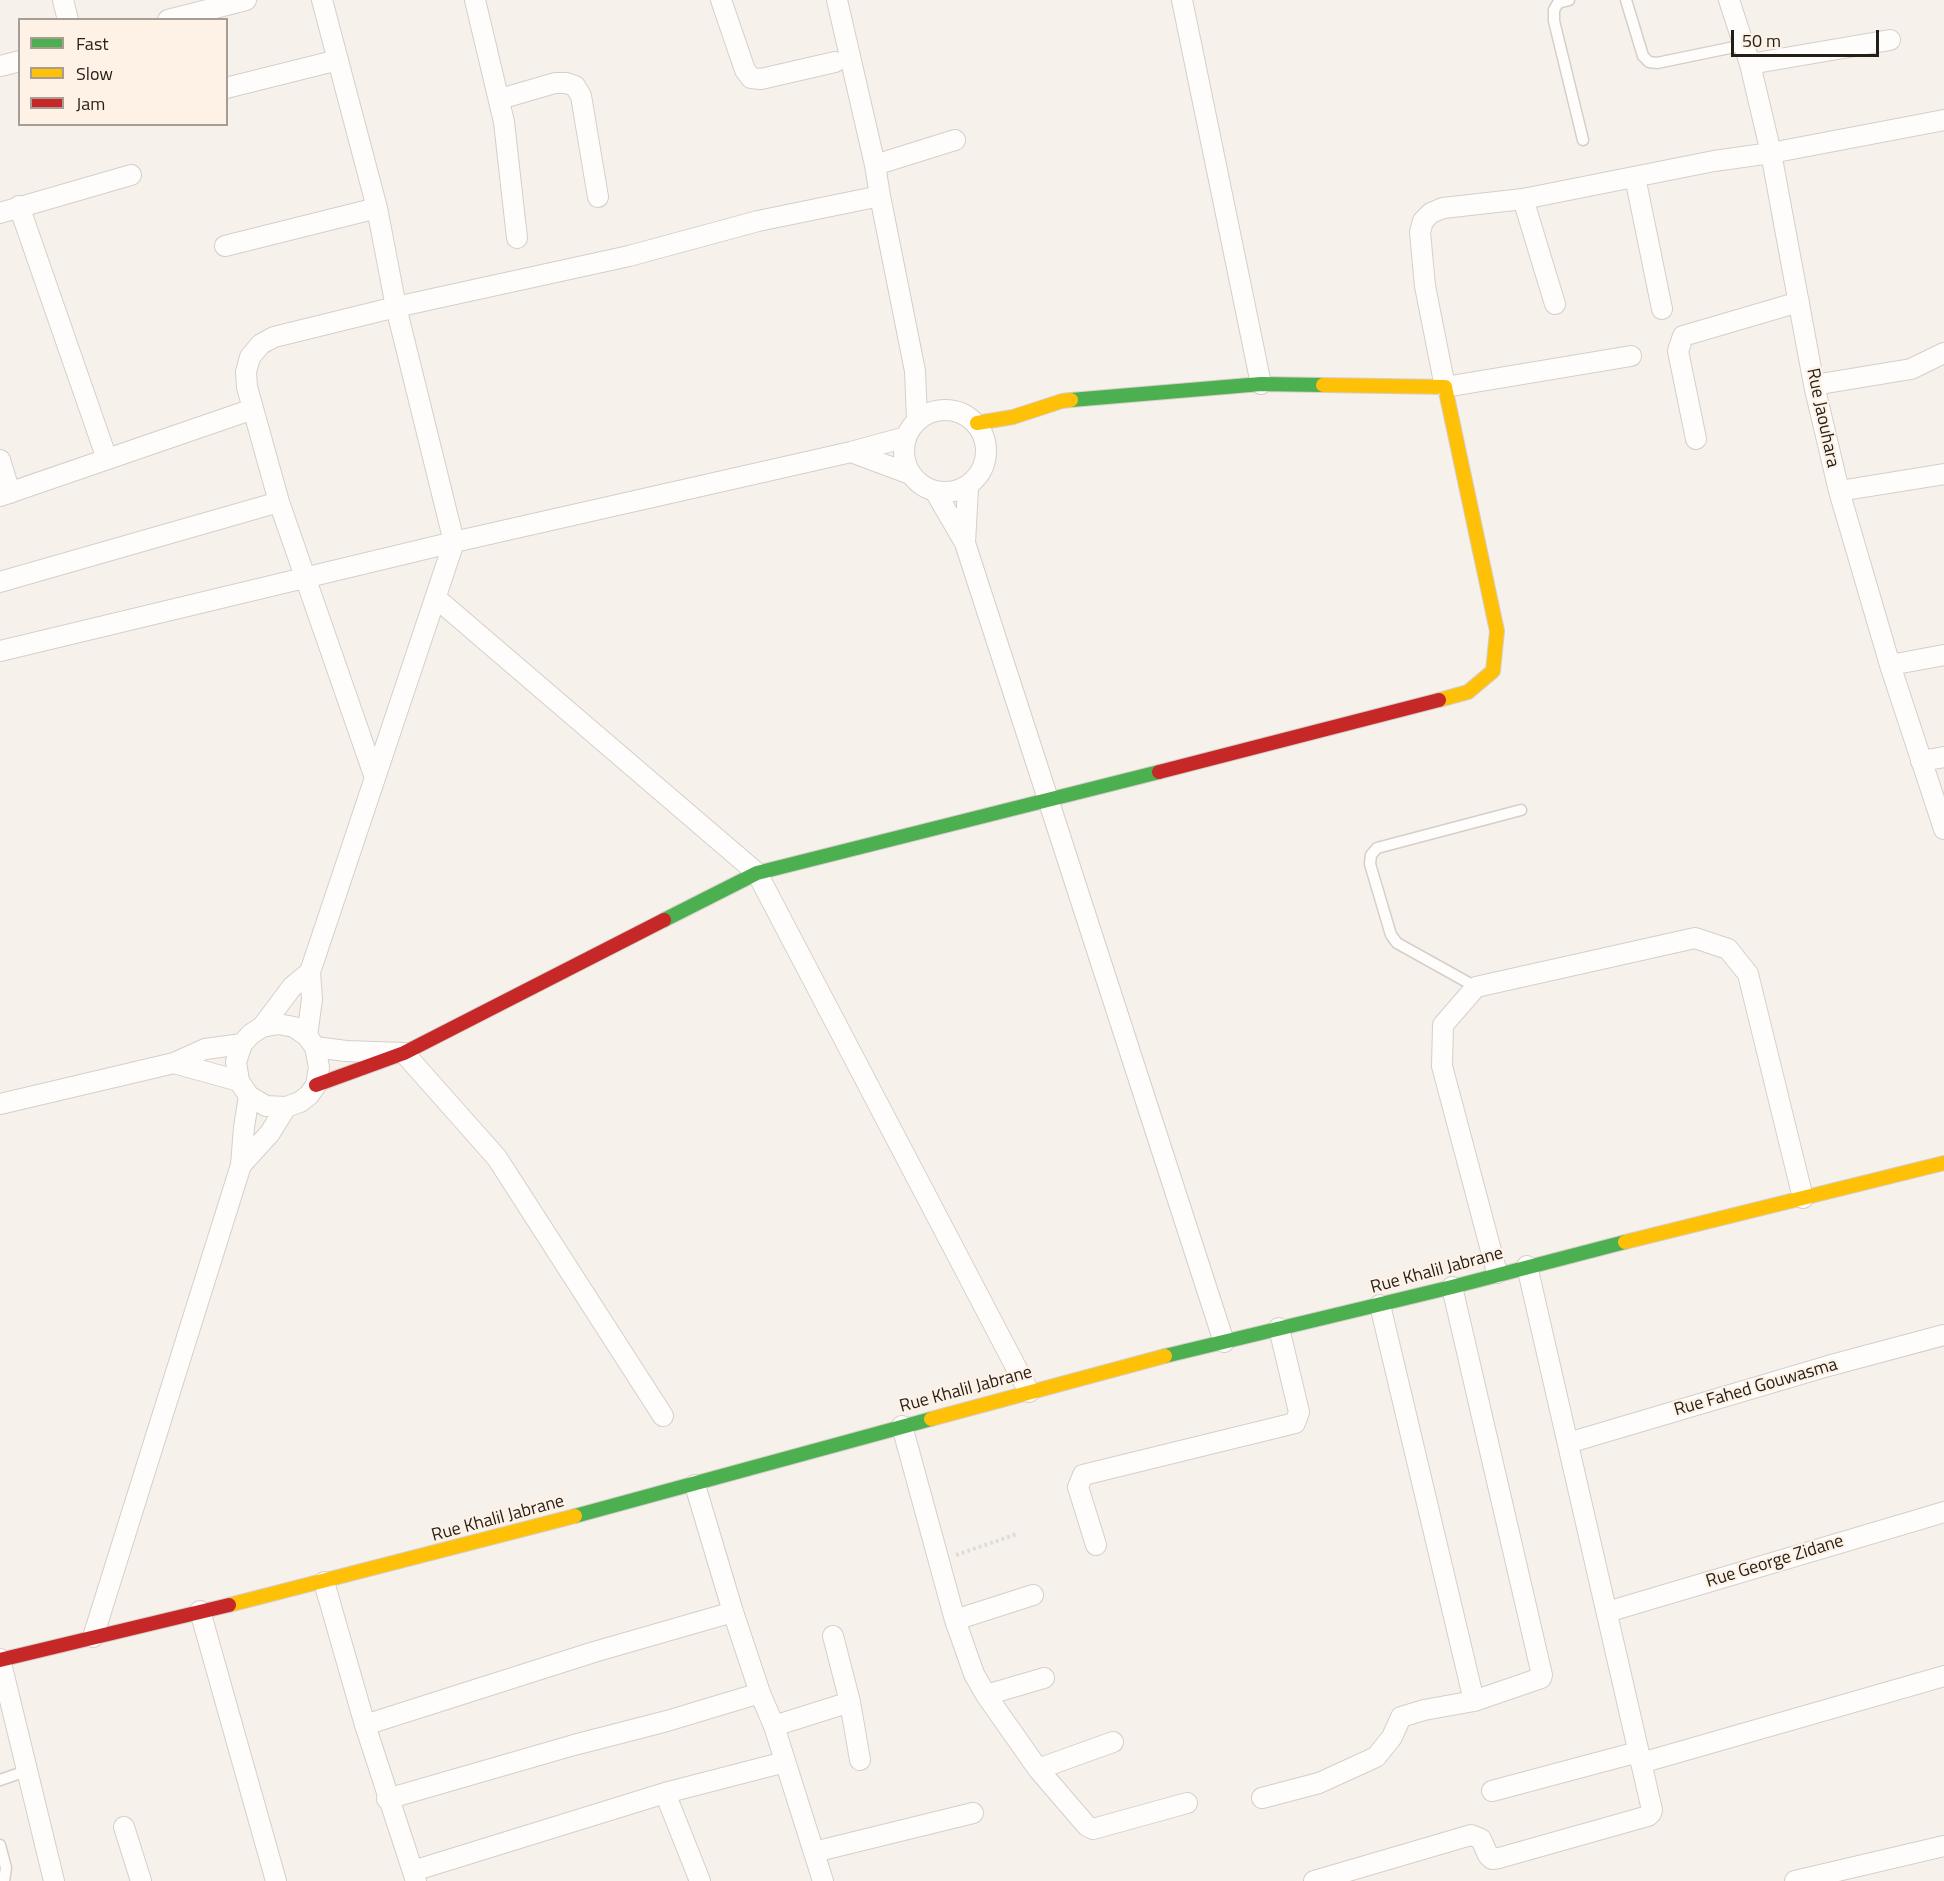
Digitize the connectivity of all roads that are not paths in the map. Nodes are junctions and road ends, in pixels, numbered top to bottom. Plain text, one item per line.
1 (63, 0) edge
2 (246, 0) edge
3 (322, 0) edge
4 (475, 0) edge
5 (721, 0) edge
6 (837, 0) edge
7 (1182, 0) edge
8 (1569, 0) edge
9 (1626, 0) edge
10 (1730, 0) edge
11 (190, 6) edge
12 (68, 18) edge
13 (171, 18) edge
14 (1890, 40) dead end
15 (1744, 45) junction
16 (338, 60) junction
17 (18, 62) edge
18 (835, 62) dead end
19 (1750, 64) junction
20 (0, 66) edge
21 (228, 88) edge
22 (500, 99) junction
23 (1944, 120) edge
24 (955, 140) dead end
25 (1583, 141) dead end
26 (1771, 153) junction
27 (875, 165) junction
28 (131, 175) dead end
29 (1635, 177) junction
30 (598, 196) dead end
31 (880, 196) junction
32 (1523, 199) junction
33 (19, 206) junction
34 (377, 208) junction
35 (0, 213) edge
36 (517, 238) dead end
37 (225, 246) dead end
38 (1799, 302) junction
39 (1555, 304) dead end
40 (396, 307) junction
41 (1662, 309) dead end
42 (1944, 352) edge
43 (1631, 356) dead end
44 (915, 371) junction
45 (1262, 384) junction
46 (1814, 386) junction
47 (1445, 387) junction
48 (253, 409) junction
49 (941, 409) junction
50 (1013, 417) junction
51 (977, 423) junction
52 (911, 429) junction
53 (1696, 439) dead end
54 (987, 447) junction
55 (851, 452) junction
56 (107, 459) junction
57 (0, 460) edge
58 (910, 474) junction
59 (1944, 474) edge
60 (968, 488) junction
61 (1839, 491) junction
62 (936, 493) junction
63 (5, 495) edge
64 (279, 502) junction
65 (454, 542) junction
66 (965, 543) junction
67 (305, 578) junction
68 (0, 582) edge
69 (436, 598) junction
70 (0, 651) edge
71 (1944, 655) edge
72 (1890, 665) junction
73 (1944, 757) edge
74 (1921, 761) junction
75 (375, 778) junction
76 (1049, 801) junction
77 (1521, 810) dead end
78 (1944, 829) edge
79 (757, 873) junction
80 (310, 972) junction
81 (1476, 987) junction
82 (262, 1027) junction
83 (311, 1041) junction
84 (242, 1044) junction
85 (404, 1053) junction
86 (174, 1063) junction
87 (316, 1085) junction
88 (244, 1089) junction
89 (0, 1104) edge
90 (286, 1107) junction
91 (1944, 1163) edge
92 (241, 1166) junction
93 (1803, 1198) junction
94 (1527, 1266) junction
95 (1497, 1273) junction
96 (1452, 1287) junction
97 (1380, 1305) junction
98 (1279, 1328) junction
99 (1944, 1335) edge
100 (1224, 1342) junction
101 (1029, 1392) junction
102 (663, 1416) dead end
103 (902, 1426) junction
104 (1568, 1443) junction
105 (694, 1485) junction
106 (1944, 1512) edge
107 (1096, 1545) dead end
108 (324, 1582) junction
109 (1033, 1595) dead end
110 (200, 1611) junction
111 (733, 1612) junction
112 (1607, 1612) junction
113 (955, 1620) junction
114 (833, 1635) dead end
115 (93, 1637) junction
116 (0, 1659) edge
117 (1944, 1676) edge
118 (1044, 1678) dead end
119 (760, 1693) junction
120 (986, 1695) junction
121 (1474, 1701) junction
122 (850, 1702) junction
123 (364, 1725) junction
124 (774, 1726) junction
125 (1113, 1742) dead end
126 (1640, 1757) junction
127 (860, 1760) dead end
128 (785, 1762) junction
129 (1038, 1769) junction
130 (26, 1771) junction
131 (0, 1780) edge
132 (1492, 1791) dead end
133 (665, 1793) junction
134 (1262, 1798) dead end
135 (387, 1799) junction
136 (1187, 1803) dead end
137 (973, 1814) dead end
138 (124, 1827) dead end
139 (0, 1845) edge
140 (1944, 1846) edge
141 (814, 1852) junction
142 (414, 1876) edge
143 (4, 1881) edge
144 (54, 1881) edge
145 (141, 1881) edge
146 (276, 1881) edge
147 (700, 1881) edge
148 (823, 1881) edge
149 (1314, 1881) edge
150 (1795, 1881) edge

1 - 12 street
2 - 11 street
3 - 16 street
4 - 22 street
5 - 18 street
6 - 27 street
7 - 45 street
8 - 25 lane
9 - 15 lane
10 - 15 street, Rue Jaouhara
11 - 13 street
14 - 19 street
15 - 19 street, Rue Jaouhara
16 - 21 street
16 - 34 street
17 - 20 street
19 - 26 street, Rue Jaouhara
22 - 30 street
22 - 36 street
23 - 26 street
24 - 27 street
26 - 29 street
26 - 38 street, Rue Jaouhara
27 - 31 street
28 - 33 street
29 - 32 street
29 - 41 street
31 - 40 street
31 - 44 street
32 - 39 street
32 - 47 street
33 - 35 street
33 - 56 street
34 - 37 street
34 - 40 street
38 - 46 street, Rue Jaouhara
38 - 53 street
40 - 48 street
40 - 65 street
42 - 46 street
43 - 47 street
44 - 49 street
44 - 52 street
45 - 47 street
45 - 50 street
46 - 61 street, Rue Jaouhara
47 - 76 street
48 - 56 street
48 - 64 street
49 - 51 street
49 - 52 street
50 - 51 street
50 - 54 street
51 - 54 street
52 - 55 street
52 - 58 street
54 - 60 street
55 - 58 street
55 - 65 street
56 - 63 street
57 - 63 street
58 - 62 street
59 - 61 street
60 - 62 street
60 - 66 street
61 - 72 street, Rue Jaouhara
62 - 66 street
64 - 67 street
64 - 68 street
65 - 67 street
65 - 69 street
66 - 76 street
67 - 70 street
67 - 75 street
69 - 75 street
69 - 79 street
71 - 72 street
72 - 74 street, Rue Jaouhara
73 - 74 street
74 - 78 street, Rue Jaouhara
75 - 80 street
76 - 79 street
76 - 100 street
77 - 81 lane
79 - 85 street
79 - 101 street
80 - 82 street
80 - 83 street
81 - 93 street
81 - 95 street
82 - 83 street
82 - 84 street
83 - 85 street
83 - 87 street
84 - 86 street
84 - 88 street
85 - 87 street
85 - 102 street
86 - 88 street
86 - 89 street
87 - 90 street
88 - 90 street
88 - 92 street
90 - 92 street
91 - 93 street, Rue Khalil Jabrane
92 - 115 street
93 - 94 street, Rue Khalil Jabrane
94 - 95 street, Rue Khalil Jabrane
94 - 104 street
95 - 96 street, Rue Khalil Jabrane
96 - 97 street, Rue Khalil Jabrane
96 - 121 street
97 - 98 street, Rue Khalil Jabrane
97 - 121 street
98 - 100 street, Rue Khalil Jabrane
98 - 107 street
99 - 104 street, Rue Fahed Gouwasma
100 - 101 street, Rue Khalil Jabrane
101 - 103 street, Rue Khalil Jabrane
103 - 105 street, Rue Khalil Jabrane
103 - 113 street
104 - 112 street
105 - 108 street, Rue Khalil Jabrane
105 - 111 street
106 - 112 street, Rue George Zidane
108 - 110 street, Rue Khalil Jabrane
108 - 123 street
109 - 113 street
110 - 115 street, Rue Khalil Jabrane
110 - 146 street
111 - 119 street
111 - 123 street
112 - 126 street
113 - 120 street
114 - 122 street
115 - 116 street, Rue Khalil Jabrane
116 - 130 street
117 - 126 street
118 - 120 street
119 - 124 street
119 - 135 street
120 - 129 street
121 - 134 street
122 - 124 street
122 - 127 street
123 - 135 street
124 - 128 street
125 - 129 street
126 - 132 street
126 - 149 street
128 - 133 street
128 - 141 street
129 - 136 street
130 - 131 lane
130 - 144 street
133 - 142 street
133 - 147 street
135 - 142 street
137 - 141 street
138 - 145 street
139 - 143 lane
140 - 150 street
141 - 148 street

